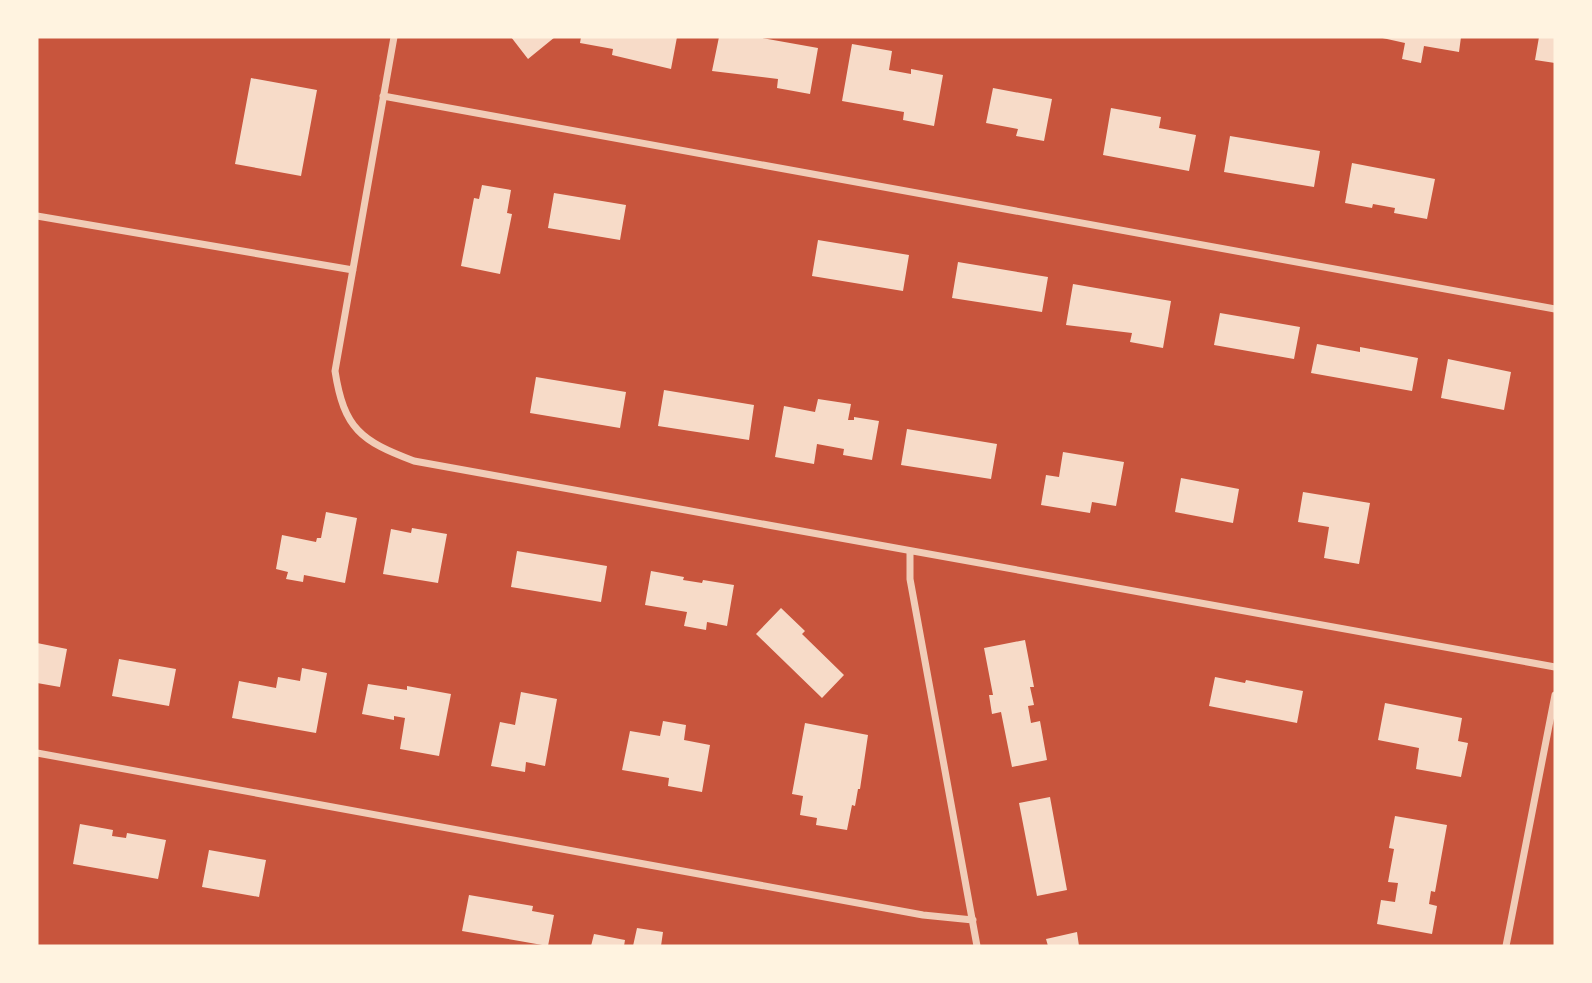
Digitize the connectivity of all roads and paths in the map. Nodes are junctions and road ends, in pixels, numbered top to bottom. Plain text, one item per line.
1 (394, 37) edge
2 (383, 96) junction
3 (37, 216) edge
4 (353, 270) junction
5 (1555, 309) edge
6 (910, 551) junction
7 (1555, 667) edge
8 (1555, 695) edge
9 (37, 753) edge
10 (973, 920) junction
11 (977, 946) edge
12 (1506, 946) edge

1 - 2 street
2 - 4 street
2 - 5 street
3 - 4 street
4 - 6 street
6 - 7 street
6 - 10 street
8 - 12 street
9 - 10 street
10 - 11 street

